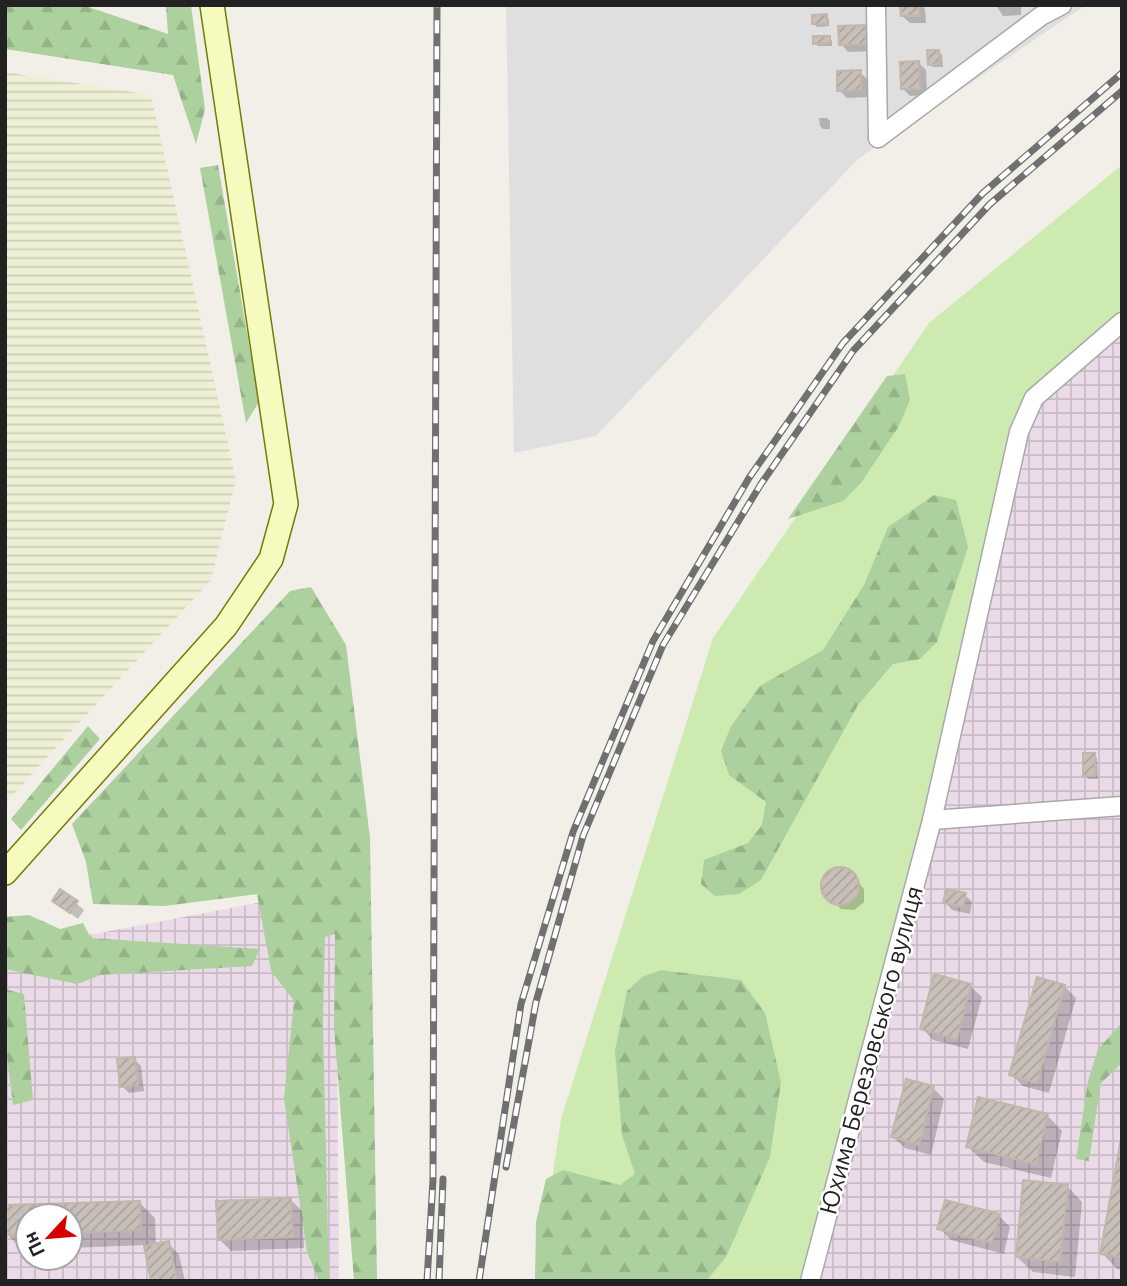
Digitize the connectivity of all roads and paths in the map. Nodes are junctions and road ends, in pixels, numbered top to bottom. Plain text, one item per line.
1 (212, 5) edge
2 (876, 5) edge
3 (1062, 5) edge
4 (1041, 11) edge
5 (1122, 322) edge
6 (1122, 806) edge
7 (932, 820) junction
8 (5, 873) edge
9 (810, 1281) edge

1 - 8 main road
2 - 4 street
3 - 4 street
5 - 7 street, Юхима Березовського вулиця
6 - 7 street
7 - 9 street, Юхима Березовського вулиця

